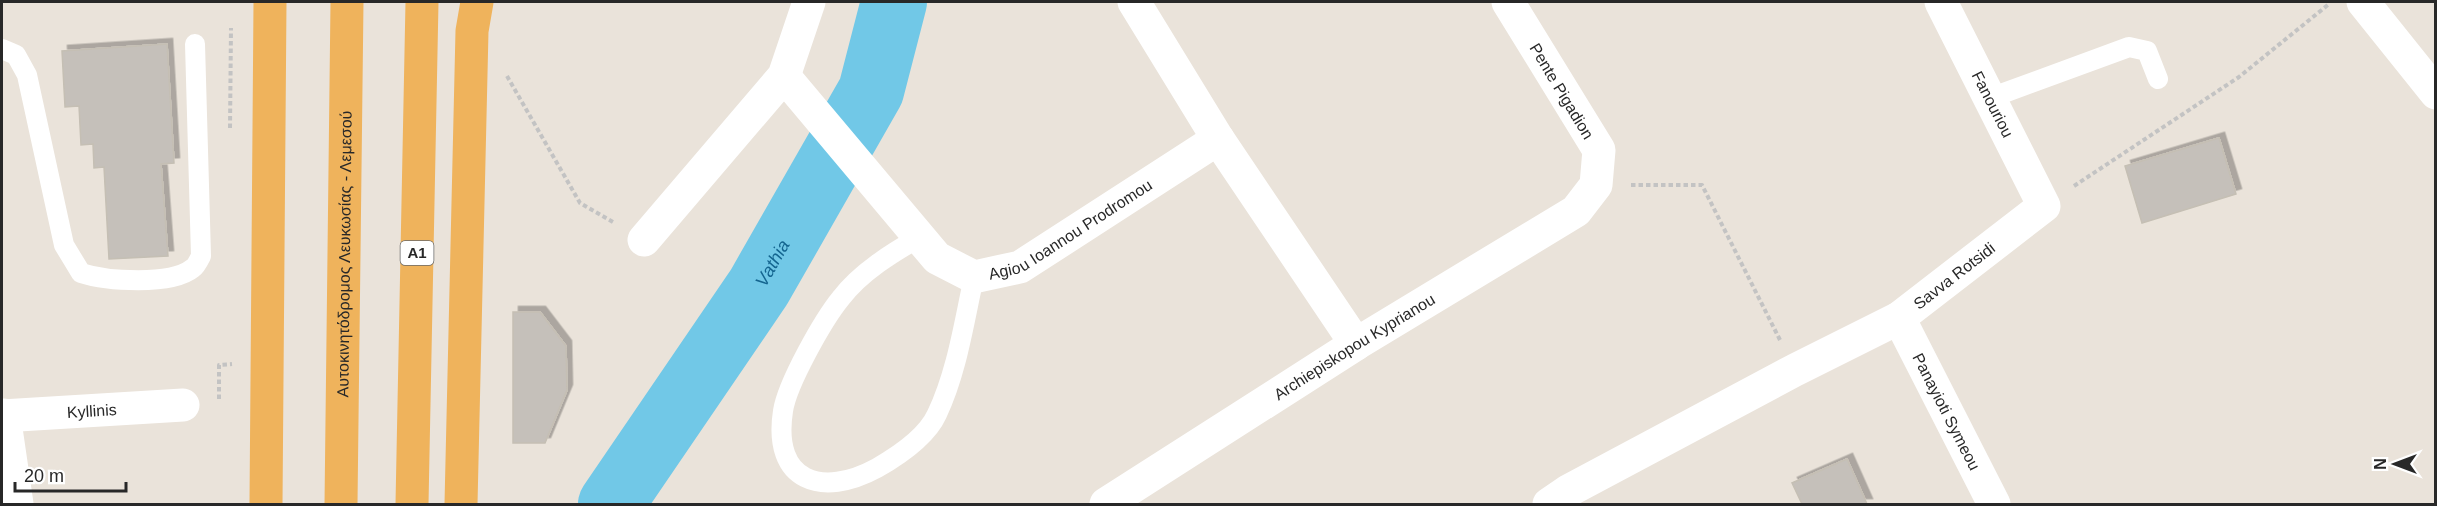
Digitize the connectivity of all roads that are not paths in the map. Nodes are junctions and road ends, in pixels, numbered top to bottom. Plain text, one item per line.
1 (270, 2) edge
2 (347, 2) edge
3 (422, 2) edge
4 (477, 2) edge
5 (808, 2) edge
6 (1134, 2) edge
7 (1508, 2) edge
8 (1941, 2) edge
9 (2362, 2) edge
10 (195, 44) dead end
11 (2, 49) edge
12 (784, 76) junction
13 (2158, 79) dead end
14 (2436, 93) edge
15 (1990, 98) junction
16 (1218, 139) junction
17 (1596, 185) joint
18 (2044, 206) joint
19 (920, 237) junction
20 (644, 240) road end
21 (974, 277) junction
22 (1899, 318) junction
23 (1356, 344) junction
24 (183, 405) dead end
25 (3, 415) edge
26 (1565, 500) edge
27 (17, 504) edge
28 (266, 504) edge
29 (341, 504) edge
30 (412, 504) edge
31 (461, 504) edge
32 (1107, 504) edge
33 (1994, 504) edge

1 - 28 highway
2 - 29 highway, Αυτοκινητόδρομος Λευκωσίας - Λεμεσού
3 - 30 highway, A1
4 - 31 highway
5 - 12 street
6 - 16 street
7 - 17 street, Pente Pigadion
8 - 15 street, Fanouriou
9 - 14 street
10 - 11 lane
12 - 19 street, Agiou Ioannou Prodromou
12 - 20 street
13 - 15 lane
15 - 18 street, Fanouriou
16 - 21 street, Agiou Ioannou Prodromou
16 - 23 street
17 - 23 street, Archiepiskopou Kyprianou
18 - 22 street, Savva Rotsidi
19 - 21 street, Agiou Ioannou Prodromou
19 - 21 lane
22 - 26 street, Savva Rotsidi
22 - 33 street, Panayioti Symeou
23 - 32 street, Archiepiskopou Kyprianou
24 - 25 street, Kyllinis
25 - 27 street

